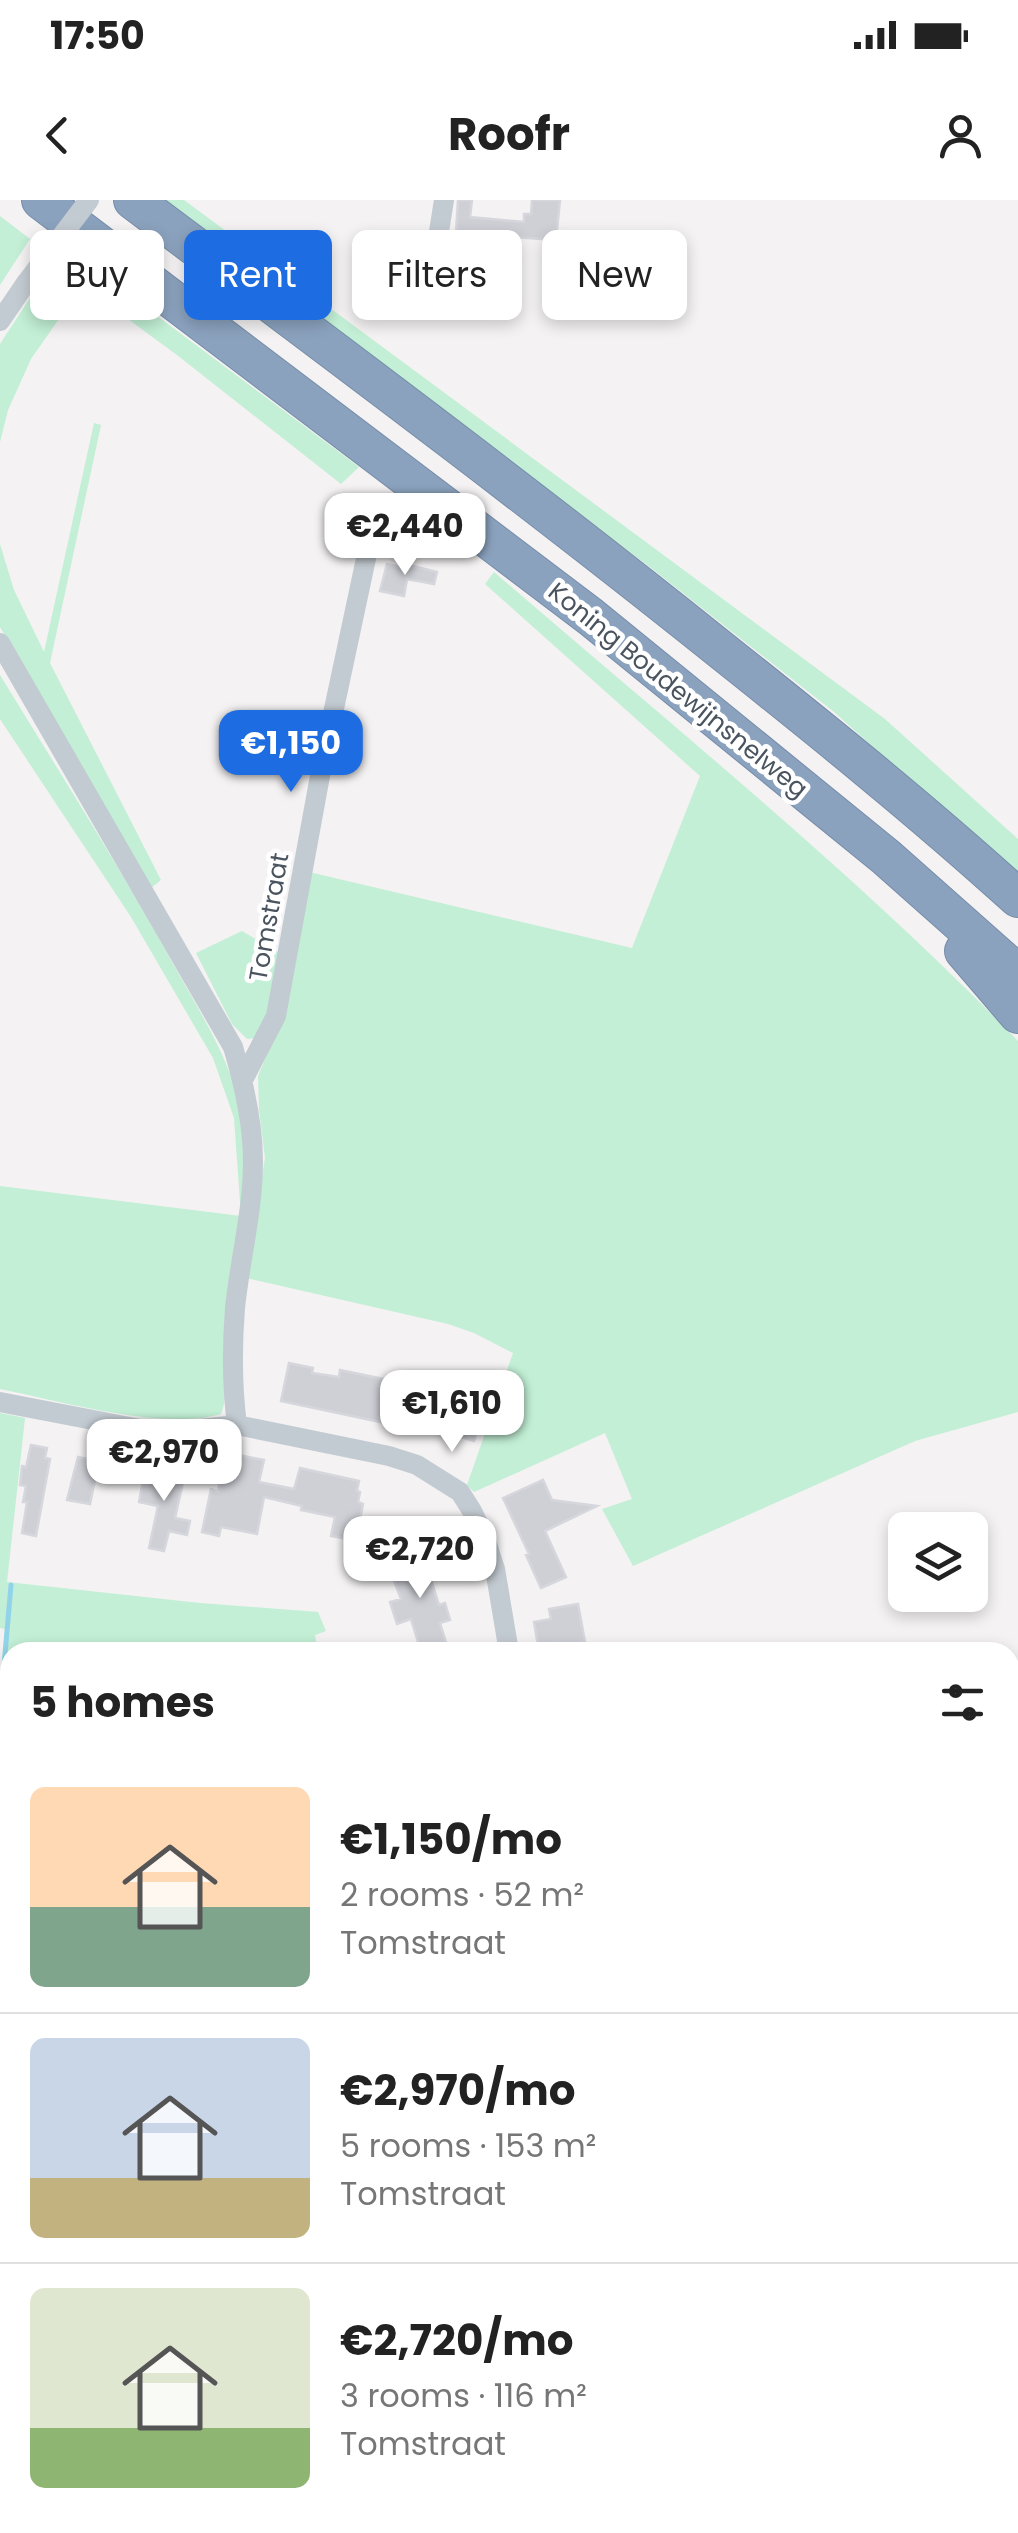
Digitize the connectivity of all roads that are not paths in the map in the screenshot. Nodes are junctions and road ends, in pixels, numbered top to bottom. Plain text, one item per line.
1 (41, 200) edge
2 (88, 200) edge
3 (134, 200) edge
4 (444, 200) edge
5 (439, 230) edge
6 (0, 321) edge
7 (374, 520) dead end
8 (0, 643) edge
9 (886, 857) junction
10 (1018, 898) edge
11 (1018, 974) edge
12 (1018, 1014) edge
13 (243, 1080) junction
14 (0, 1402) edge
15 (237, 1425) junction
16 (507, 1642) edge

1 - 9 highway, Koning Boudewijnsnelweg
2 - 6 street, bridge
3 - 10 highway
4 - 5 street
7 - 13 street, Tomstraat
8 - 13 street
9 - 11 highway, Koning Boudewijnsnelweg
9 - 12 highway
13 - 15 street
14 - 15 street
15 - 16 street

